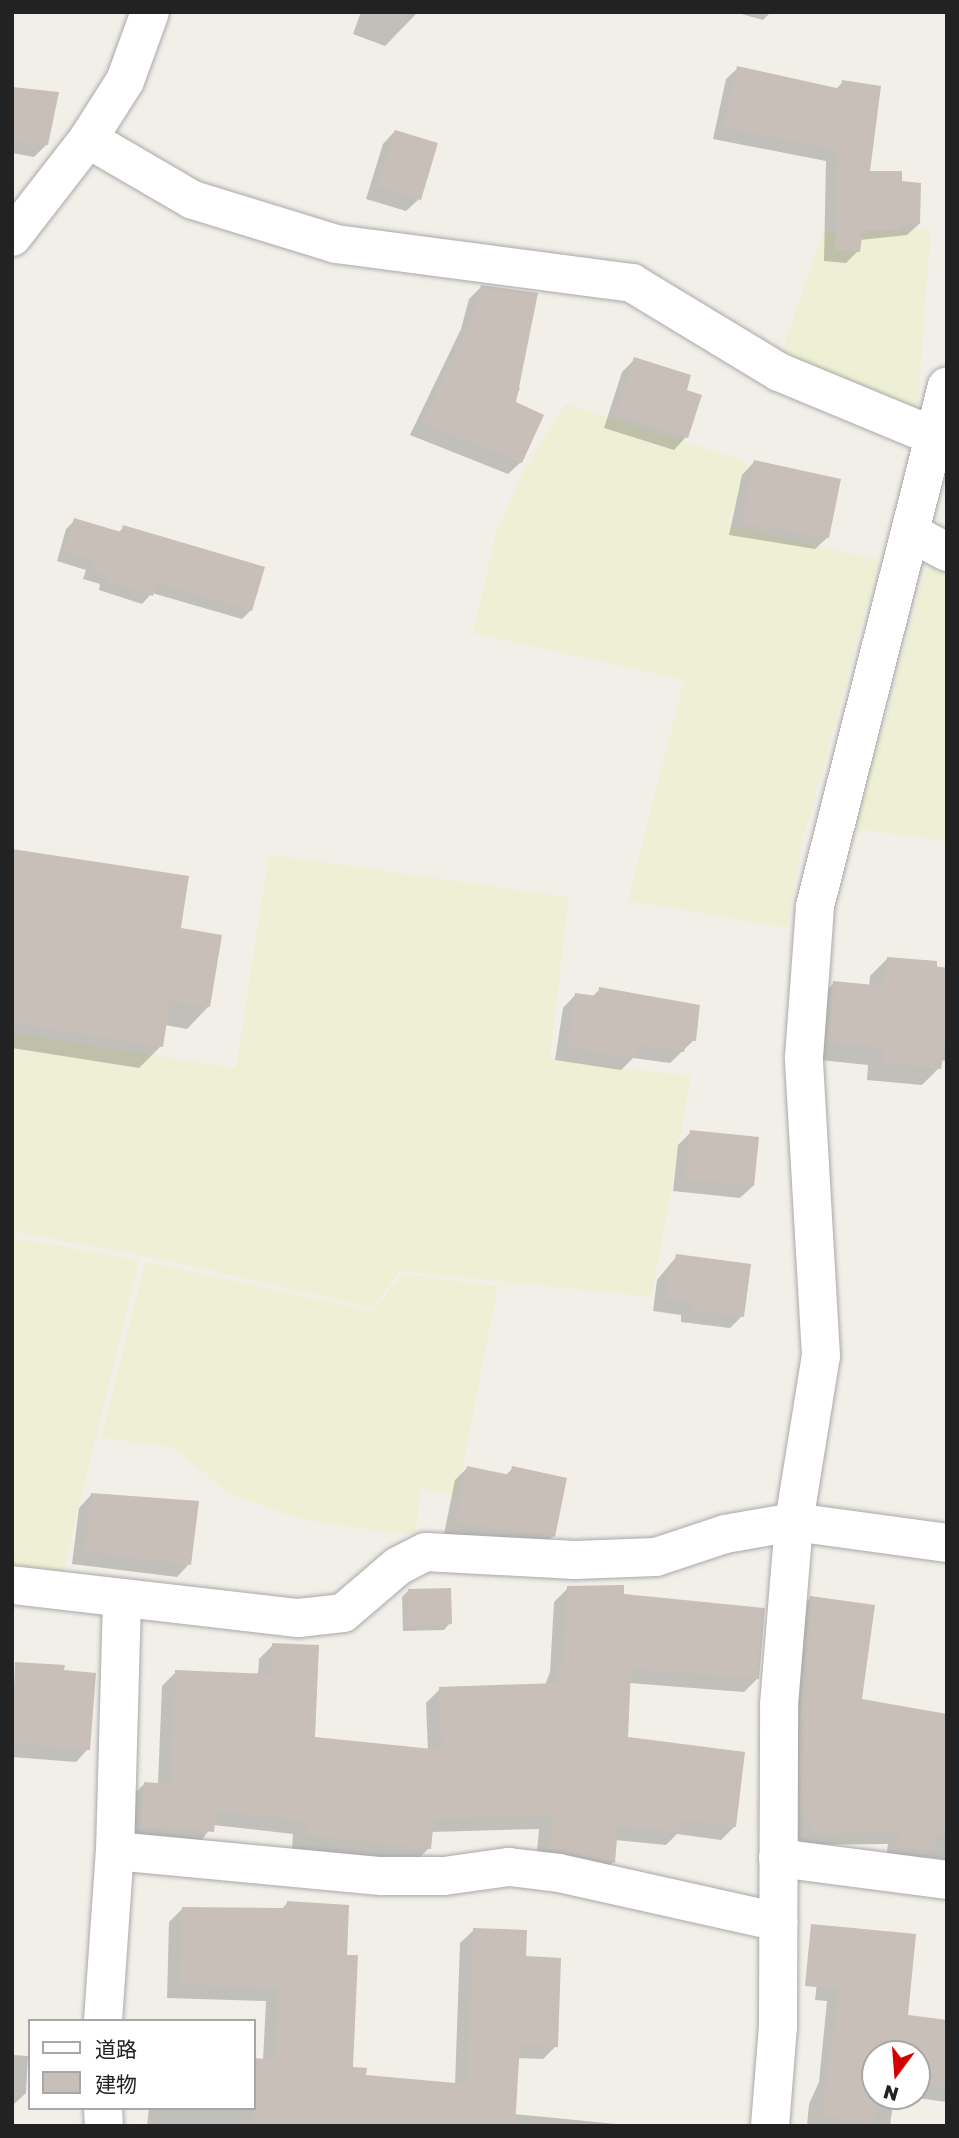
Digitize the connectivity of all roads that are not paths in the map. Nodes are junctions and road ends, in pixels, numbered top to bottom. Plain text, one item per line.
1 (150, 12) edge
2 (88, 139) junction
3 (12, 237) edge
4 (947, 386) edge
5 (936, 437) junction
6 (911, 533) junction
7 (947, 552) edge
8 (794, 1522) junction
9 (947, 1543) edge
10 (12, 1585) edge
11 (122, 1598) junction
12 (114, 1851) junction
13 (778, 1858) junction
14 (947, 1880) edge
15 (779, 1922) junction
16 (103, 2019) edge
17 (770, 2126) edge

1 - 2 street
2 - 3 street
2 - 5 street
4 - 5 street
5 - 6 street
6 - 7 street
6 - 8 street
8 - 9 street
8 - 11 street
8 - 13 street
10 - 11 street
11 - 12 street
12 - 15 street
12 - 16 street
13 - 14 street
13 - 15 street
15 - 17 street

